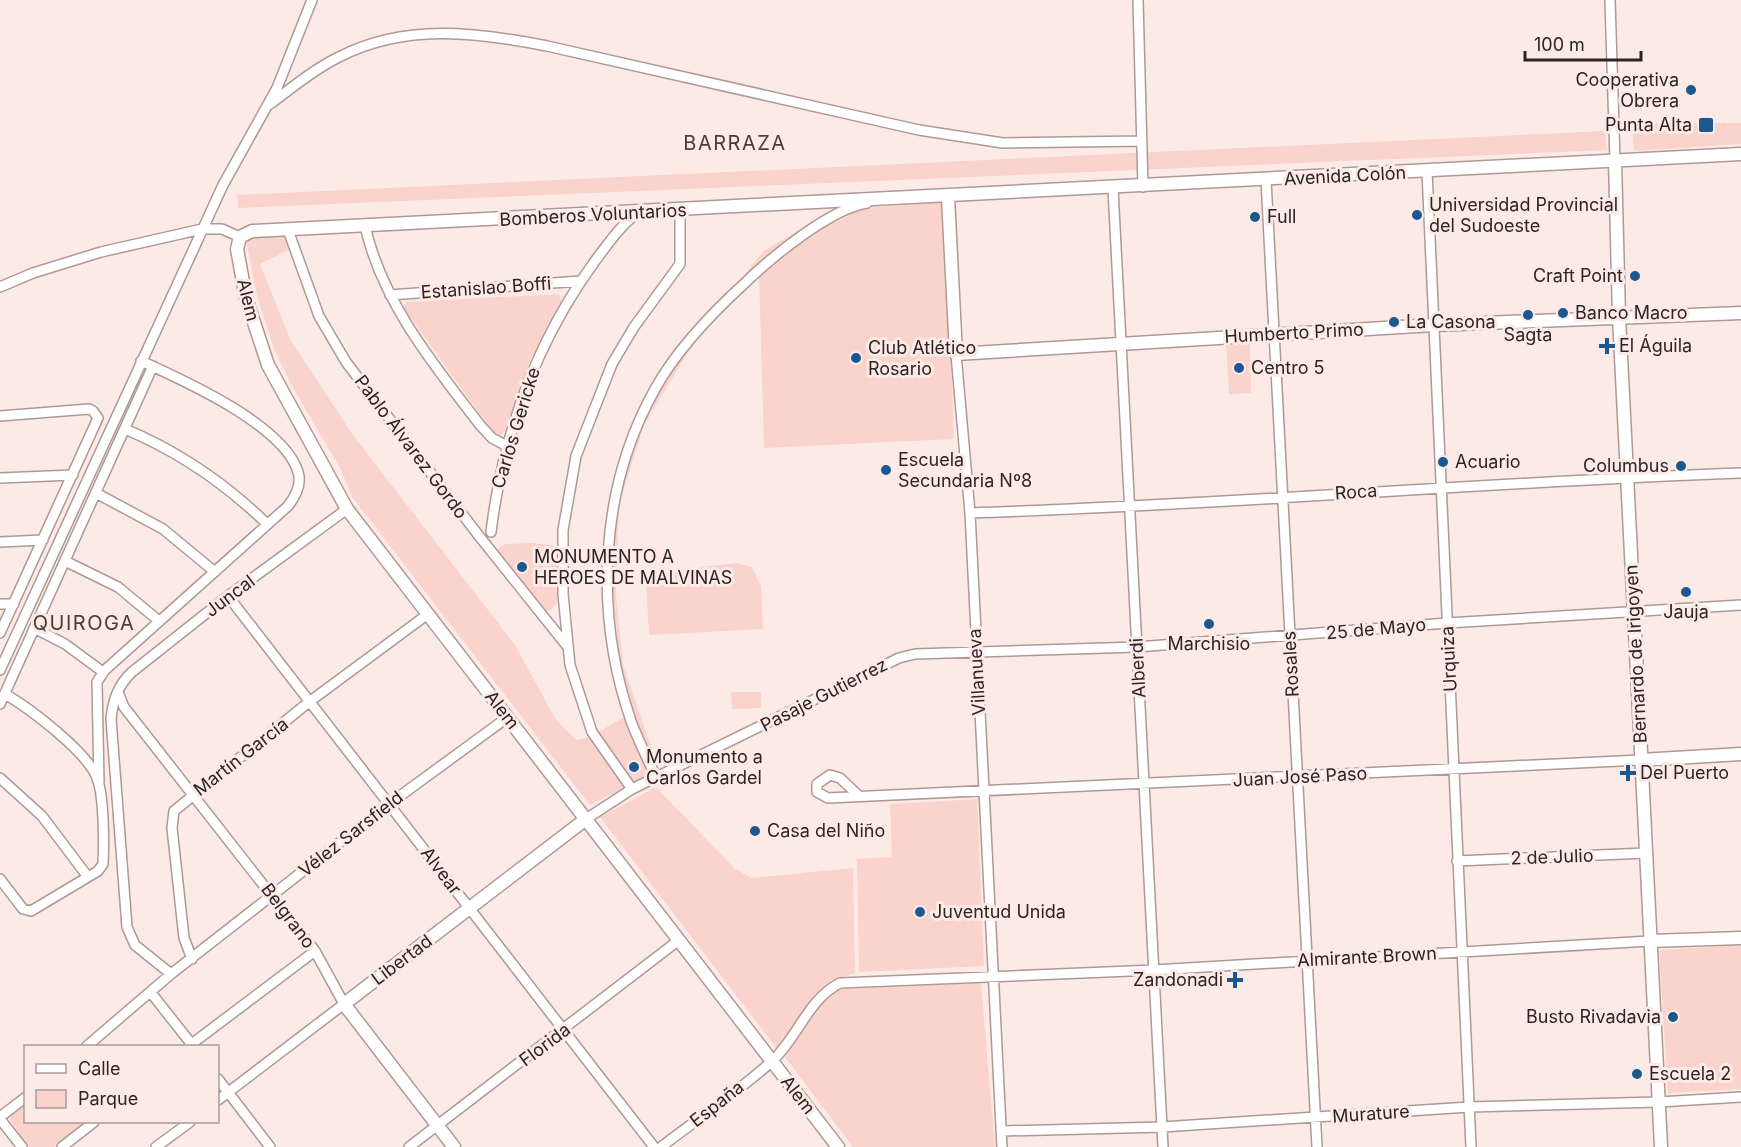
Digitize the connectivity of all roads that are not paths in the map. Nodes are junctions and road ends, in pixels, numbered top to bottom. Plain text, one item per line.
1 (312, 0) edge
2 (1138, 0) edge
3 (1610, 0) edge
4 (270, 104) junction
5 (1142, 141) junction
6 (1741, 154) edge
7 (1616, 161) junction
8 (1427, 171) junction
9 (1266, 180) junction
10 (1143, 187) junction
11 (1113, 189) junction
12 (948, 198) junction
13 (875, 201) junction
14 (680, 211) junction
15 (637, 213) junction
16 (365, 226) junction
17 (202, 230) junction
18 (288, 230) junction
19 (240, 237) junction
20 (581, 281) junction
21 (0, 287) edge
22 (390, 294) junction
23 (1741, 313) edge
24 (1619, 317) junction
25 (1433, 325) junction
26 (1274, 334) junction
27 (1121, 343) junction
28 (956, 354) junction
29 (141, 361) junction
30 (153, 366) junction
31 (0, 416) edge
32 (125, 429) junction
33 (507, 446) junction
34 (1741, 473) edge
35 (73, 475) junction
36 (1627, 477) junction
37 (0, 478) edge
38 (1440, 487) junction
39 (96, 493) junction
40 (1282, 497) junction
41 (1130, 508) junction
42 (347, 509) junction
43 (970, 513) junction
44 (267, 525) junction
45 (491, 532) dead end
46 (42, 540) junction
47 (0, 542) edge
48 (65, 561) junction
49 (215, 572) junction
50 (228, 596) junction
51 (0, 604) edge
52 (14, 604) junction
53 (1741, 605) edge
54 (1634, 610) junction
55 (428, 614) junction
56 (159, 621) junction
57 (1447, 623) junction
58 (34, 628) junction
59 (0, 633) edge
60 (1290, 636) junction
61 (567, 646) junction
62 (1137, 647) junction
63 (975, 650) junction
64 (0, 670) edge
65 (104, 672) junction
66 (118, 690) junction
67 (4, 694) junction
68 (309, 702) junction
69 (0, 704) edge
70 (508, 717) junction
71 (1741, 754) edge
72 (1641, 760) junction
73 (1454, 768) junction
74 (0, 778) edge
75 (1298, 778) junction
76 (657, 779) junction
77 (99, 782) junction
78 (1144, 785) junction
79 (632, 789) junction
80 (984, 790) junction
81 (194, 794) junction
82 (859, 796) dead end
83 (389, 804) junction
84 (586, 819) junction
85 (1646, 853) junction
86 (1457, 861) junction
87 (88, 878) junction
88 (0, 879) edge
89 (272, 896) junction
90 (469, 908) junction
91 (1741, 938) edge
92 (679, 940) junction
93 (1650, 941) junction
94 (315, 951) junction
95 (1461, 951) junction
96 (192, 959) junction
97 (1307, 960) junction
98 (1154, 970) junction
99 (171, 974) junction
100 (993, 976) junction
101 (152, 993) junction
102 (344, 1004) junction
103 (565, 1030) junction
104 (89, 1045) edge
105 (190, 1045) edge
106 (192, 1045) edge
107 (772, 1061) junction
108 (219, 1080) edge
109 (228, 1092) junction
110 (1741, 1097) edge
111 (24, 1098) edge
112 (219, 1099) edge
113 (1659, 1102) junction
114 (1469, 1107) junction
115 (0, 1118) edge
116 (1316, 1119) junction
117 (93, 1123) edge
118 (189, 1123) edge
119 (438, 1125) junction
120 (1162, 1127) junction
121 (1001, 1131) junction
122 (22, 1147) edge
123 (62, 1147) edge
124 (156, 1147) edge
125 (270, 1147) edge
126 (409, 1147) edge
127 (454, 1147) edge
128 (654, 1147) edge
129 (661, 1147) edge
130 (838, 1147) edge
131 (1002, 1147) edge
132 (1163, 1147) edge
133 (1317, 1147) edge
134 (1471, 1147) edge
135 (1661, 1147) edge

1 - 4 street
2 - 5 street
3 - 7 street
4 - 5 street
4 - 17 street
5 - 10 street
6 - 7 main road, Avenida Colón
7 - 8 main road, Avenida Colón
7 - 24 main road, Bernardo de Irigoyen
8 - 9 main road, Avenida Colón
8 - 25 street, Urquiza
9 - 10 main road, Avenida Colón
9 - 26 street, Rosales
10 - 11 main road, Avenida Colón
11 - 12 main road, Avenida Colón
11 - 27 street, Alberdi
12 - 13 main road, Bomberos Voluntarios
12 - 28 main road, Villanueva
13 - 14 main road, Bomberos Voluntarios
13 - 76 street
14 - 15 main road, Bomberos Voluntarios
14 - 61 street
15 - 16 main road, Bomberos Voluntarios
15 - 20 street, Carlos Gericke
16 - 18 main road, Bomberos Voluntarios
16 - 22 street
17 - 19 street
17 - 21 street
17 - 29 street
18 - 19 main road, Bomberos Voluntarios
18 - 61 street, Pablo Álvarez Gordo
19 - 42 main road, Alem
20 - 22 street, Estanislao Boffi
20 - 33 street, Carlos Gericke
22 - 33 street
23 - 24 main road, Humberto Primo
24 - 25 main road, Humberto Primo
24 - 36 main road, Bernardo de Irigoyen
25 - 26 main road, Humberto Primo
25 - 38 street, Urquiza
26 - 27 main road, Humberto Primo
26 - 40 street, Rosales
27 - 28 main road, Humberto Primo
27 - 41 street, Alberdi
28 - 43 street, Villanueva
29 - 30 street
29 - 64 street
30 - 32 street
30 - 44 street
31 - 35 street
32 - 39 street
32 - 44 street
33 - 45 street, Carlos Gericke
34 - 36 street, Roca
35 - 37 street
35 - 46 street
36 - 38 street, Roca
36 - 54 main road, Bernardo de Irigoyen
38 - 40 street, Roca
38 - 57 street, Urquiza
39 - 48 street
39 - 49 street
40 - 41 street, Roca
40 - 60 street, Rosales
41 - 43 street, Roca
41 - 62 street, Alberdi
42 - 50 street, Juncal
42 - 55 main road, Alem
43 - 63 street, Villanueva
44 - 49 street
46 - 47 street
46 - 52 street
48 - 56 street
48 - 58 street
49 - 56 street
50 - 66 street, Juncal
50 - 68 street, Alvear
51 - 52 street
52 - 59 street
53 - 54 street, 25 de Mayo
54 - 57 street, 25 de Mayo
54 - 72 main road, Bernardo de Irigoyen
55 - 68 street, Martín García
55 - 70 main road, Alem
56 - 65 street
57 - 60 street, 25 de Mayo
57 - 73 street, Urquiza
58 - 65 street
58 - 67 street
60 - 62 street, 25 de Mayo
60 - 75 street, Rosales
61 - 79 street
62 - 63 street, 25 de Mayo
62 - 78 street, Alberdi
63 - 76 street, Pasaje Gutierrez
63 - 80 street, Villanueva
65 - 77 street
66 - 81 street, Belgrano
66 - 99 street
67 - 69 street
67 - 77 street
68 - 81 street, Martín García
68 - 83 street, Alvear
70 - 83 street, Vélez Sarsfield
70 - 84 main road, Alem
71 - 72 main road, Juan José Paso
72 - 73 street, Juan José Paso
72 - 85 main road, Bernardo de Irigoyen
73 - 75 street, Juan José Paso
73 - 86 street, Urquiza
74 - 87 street
75 - 78 street, Juan José Paso
75 - 97 street, Rosales
76 - 79 street, Pasaje Gutierrez
77 - 87 street
78 - 80 street, Juan José Paso
78 - 98 street, Alberdi
79 - 84 street, Pasaje Gutierrez
80 - 82 street, Juan José Paso
80 - 100 street, Villanueva
81 - 89 street, Belgrano
81 - 96 street, Martín García
83 - 89 street, Vélez Sarsfield
83 - 90 street, Alvear
84 - 90 main road, Libertad
84 - 92 main road, Alem
85 - 86 street, 2 de Julio
85 - 93 main road, Bernardo de Irigoyen
86 - 95 street, Urquiza
87 - 88 street
89 - 94 street, Belgrano
89 - 96 street, Vélez Sarsfield
90 - 102 main road, Libertad
90 - 103 street, Alvear
91 - 93 main road, Almirante Brown
92 - 103 street, Florida
92 - 107 main road, Alem
93 - 95 street, Almirante Brown
93 - 113 main road, Bernardo de Irigoyen
94 - 102 street, Belgrano
94 - 106 street
95 - 97 street, Almirante Brown
95 - 114 street, Urquiza
96 - 99 street, Vélez Sarsfield
97 - 98 street, Almirante Brown
97 - 116 street, Rosales
98 - 100 street, Almirante Brown
98 - 120 street, Alberdi
99 - 101 street, Vélez Sarsfield
100 - 107 street, España
100 - 121 street, Villanueva
101 - 104 street, Vélez Sarsfield
101 - 105 street
102 - 109 street, Libertad
102 - 119 main road, Belgrano
103 - 119 street, Florida
103 - 128 street, Alvear
107 - 129 street, España
107 - 130 main road, Alem
108 - 109 street
109 - 112 street, Libertad
109 - 125 street
110 - 113 street, Murature
111 - 115 street
113 - 114 street, Murature
113 - 135 main road, Bernardo de Irigoyen
114 - 116 street, Murature
114 - 134 street, Urquiza
115 - 122 street
116 - 120 street, Murature
116 - 133 street, Rosales
117 - 123 street
118 - 124 street
119 - 126 street, Florida
119 - 127 main road, Belgrano
120 - 121 street, Murature
120 - 132 street, Alberdi
121 - 131 street, Villanueva

